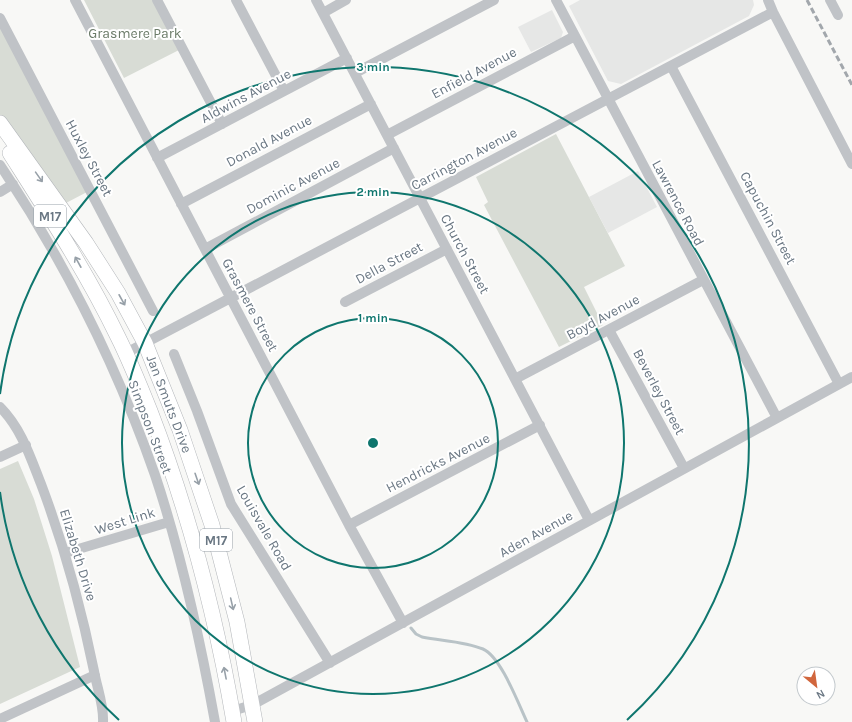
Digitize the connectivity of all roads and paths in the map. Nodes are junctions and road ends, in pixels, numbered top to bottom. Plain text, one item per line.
1 (75, 0) edge
2 (158, 0) edge
3 (236, 0) edge
4 (316, 0) edge
5 (346, 0) edge
6 (494, 0) edge
7 (556, 0) edge
8 (768, 0) edge
9 (830, 0) edge
10 (323, 12) junction
11 (773, 12) junction
12 (838, 15) dead end
13 (0, 18) edge
14 (575, 36) junction
15 (347, 58) junction
16 (671, 66) junction
17 (355, 73) junction
18 (284, 91) junction
19 (608, 99) junction
20 (371, 104) junction
21 (0, 123) edge
22 (222, 124) junction
23 (387, 135) junction
24 (0, 137) edge
25 (394, 148) junction
26 (157, 158) junction
27 (852, 164) edge
28 (0, 165) edge
29 (13, 184) junction
30 (0, 192) edge
31 (420, 198) junction
32 (181, 204) junction
33 (205, 249) junction
34 (447, 249) junction
35 (703, 280) junction
36 (230, 297) junction
37 (345, 302) dead end
38 (153, 311) dead end
39 (609, 330) junction
40 (145, 344) junction
41 (126, 353) junction
42 (174, 354) dead end
43 (852, 377) edge
44 (515, 379) junction
45 (839, 384) junction
46 (0, 406) edge
47 (777, 418) junction
48 (540, 426) junction
49 (26, 445) junction
50 (0, 457) edge
51 (684, 468) junction
52 (589, 520) junction
53 (170, 522) junction
54 (349, 525) junction
55 (65, 553) junction
56 (403, 623) junction
57 (330, 663) junction
58 (95, 675) junction
59 (252, 705) junction
60 (233, 717) edge
61 (0, 719) edge
62 (103, 722) edge
63 (215, 722) edge
64 (256, 722) edge

1 - 26 street, Grasmere Street
2 - 22 street
3 - 18 street
4 - 10 street, Church Street
5 - 10 street
6 - 17 street
7 - 14 street, Lawrence Road
8 - 11 street
9 - 12 street
10 - 15 street, Church Street
11 - 16 street, Carrington Avenue
11 - 27 street
13 - 38 street, Huxley Street
14 - 19 street, Lawrence Road
14 - 23 street, Enfield Avenue
15 - 17 street, Church Street
15 - 18 street, Aldwins Avenue
16 - 19 street, Carrington Avenue
16 - 45 street, Capuchin Street
17 - 20 street, Church Street
18 - 22 street, Aldwins Avenue
19 - 31 street, Carrington Avenue
19 - 35 street, Lawrence Road
20 - 23 street, Church Street
20 - 32 street, Donald Avenue
21 -> 40 main road, Jan Smuts Drive / M17
22 - 26 street, Aldwins Avenue
23 - 25 street, Church Street
41 -> 24 main road, Jan Smuts Drive / M17
25 - 31 street, Church Street
25 - 33 street, Dominic Avenue
26 - 32 street, Grasmere Street
28 - 29 street, Simpson Street
29 - 30 street
29 - 53 street, Simpson Street
31 - 34 street, Church Street
31 - 36 street, Carrington Avenue
32 - 33 street, Grasmere Street
33 - 36 street, Grasmere Street
34 - 37 street, Della Street
34 - 44 street, Church Street
35 - 39 street, Boyd Avenue
35 - 47 street, Lawrence Road
36 - 40 street, Carrington Avenue
36 - 54 street, Grasmere Street
39 - 44 street, Boyd Avenue
39 - 51 street, Beverley Street
40 - 41 street, Carrington Avenue
40 -> 59 main road, Jan Smuts Drive / M17
60 -> 41 main road, Jan Smuts Drive / M17
42 - 57 street, Louisvale Road
43 - 45 street, Aden Avenue
44 - 48 street, Church Street
45 - 47 street, Aden Avenue
46 - 49 street, Elizabeth Drive
47 - 51 street, Aden Avenue
48 - 52 street, Church Street
48 - 54 street, Hendricks Avenue
49 - 50 street
49 - 55 street, Elizabeth Drive
51 - 52 street, Aden Avenue
52 - 56 street, Aden Avenue
53 - 55 street, West Link
53 - 63 street, Simpson Street
54 - 56 street, Grasmere Street
55 - 58 street, Elizabeth Drive
56 - 57 street, Aden Avenue
57 - 59 street, Aden Avenue
58 - 61 street
58 - 62 street, Elizabeth Drive
59 - 60 street, Aden Avenue
59 - 64 main road, Jan Smuts Drive / M17

